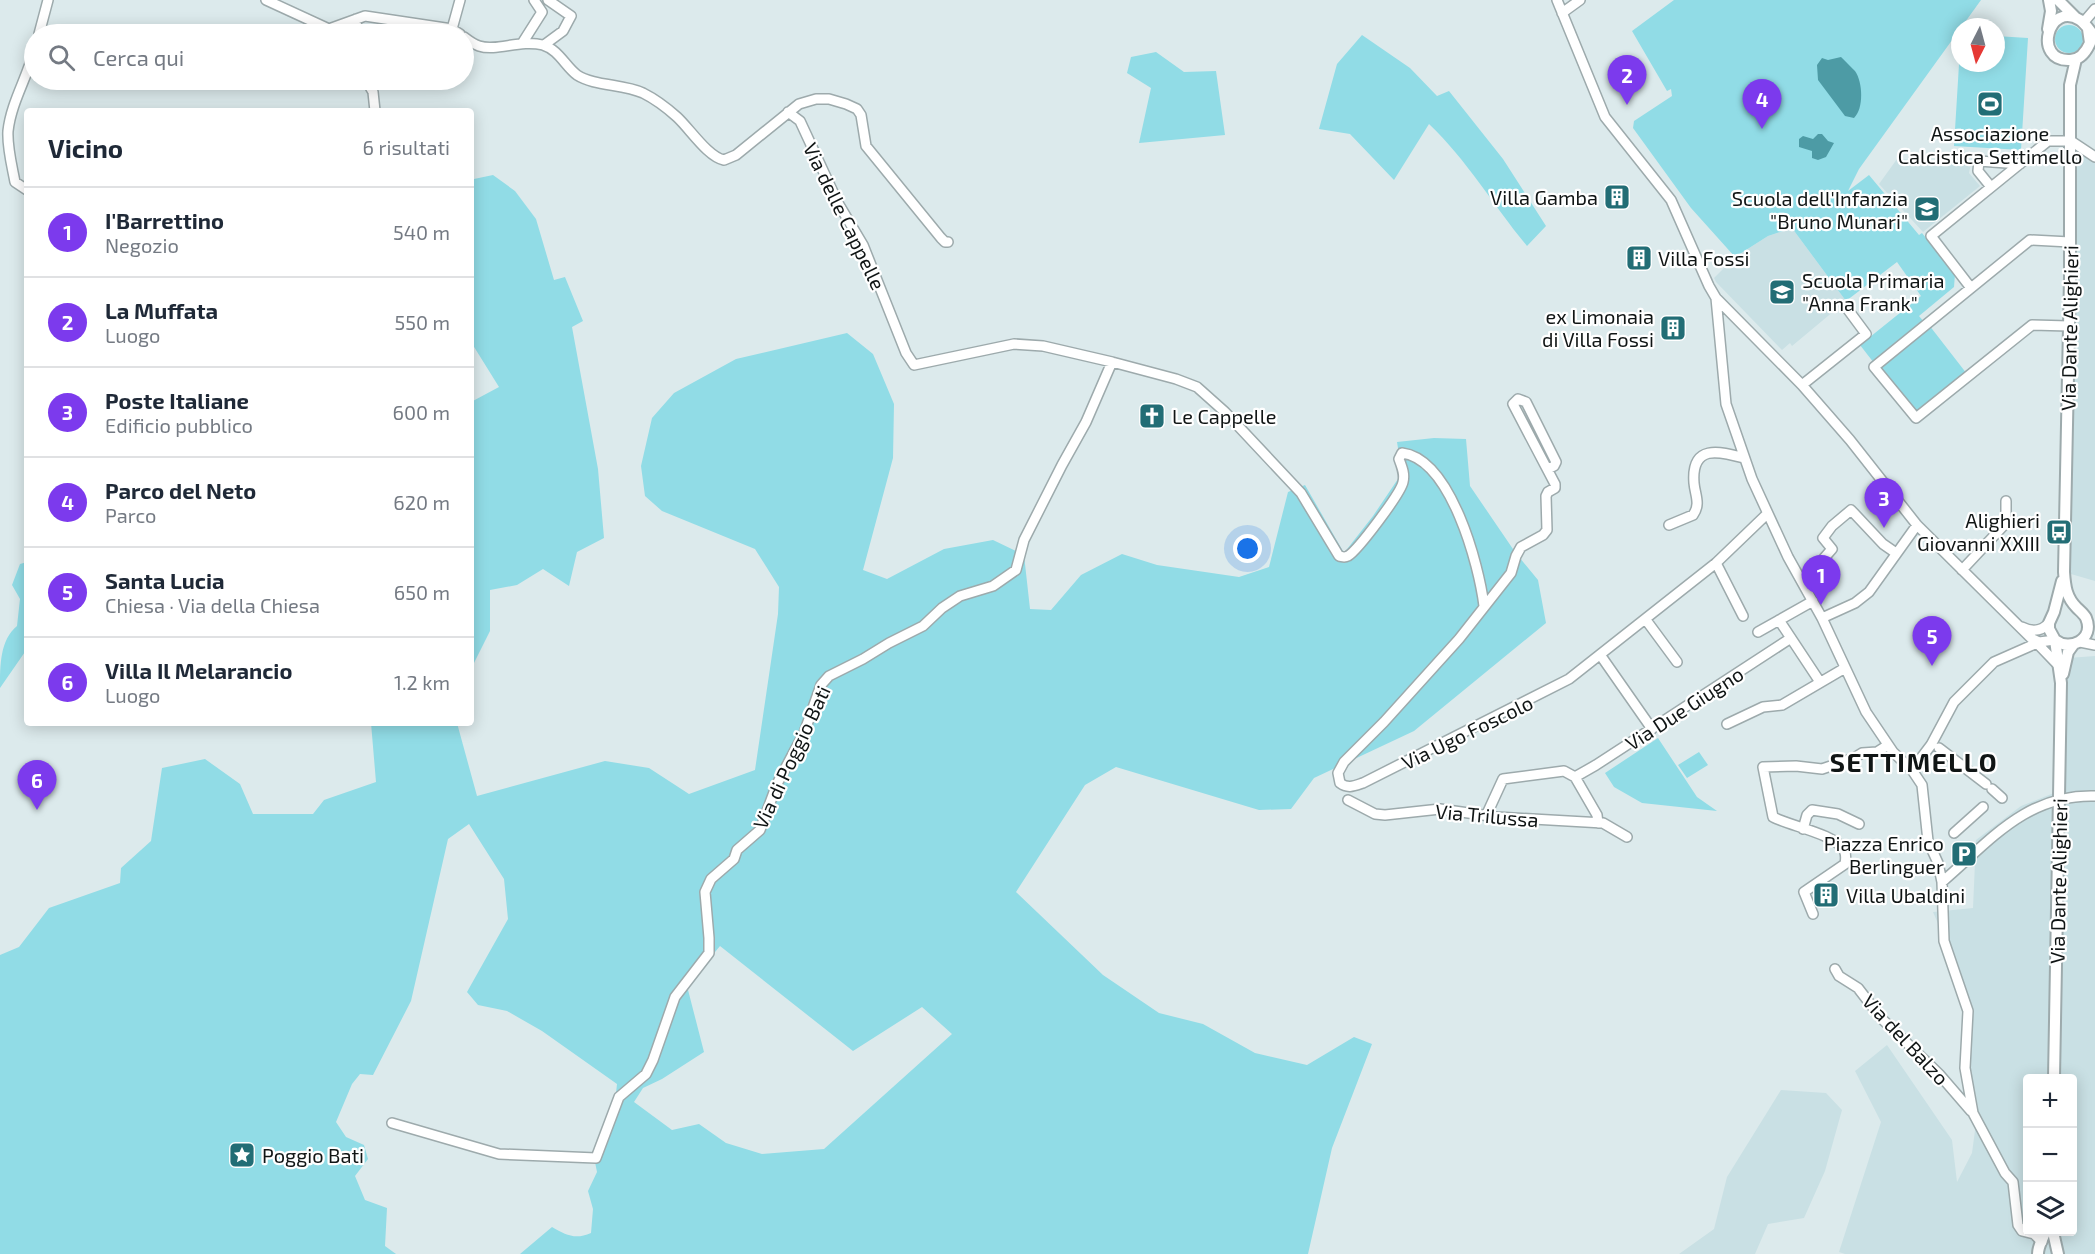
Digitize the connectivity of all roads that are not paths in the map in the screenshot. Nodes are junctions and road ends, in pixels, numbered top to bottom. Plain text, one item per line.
1 (48, 0) edge
2 (266, 0) edge
3 (460, 0) edge
4 (535, 0) edge
5 (548, 0) edge
6 (1575, 0) edge
7 (1580, 0) edge
8 (2049, 0) edge
9 (2060, 2) edge
10 (1560, 7) edge
11 (2095, 9) edge
12 (356, 18) junction
13 (42, 24) edge
14 (318, 24) edge
15 (341, 24) edge
16 (356, 24) edge
17 (415, 24) edge
18 (459, 24) edge
19 (2086, 27) edge
20 (2047, 35) junction
21 (523, 42) junction
22 (474, 43) edge
23 (544, 45) junction
24 (2085, 55) edge
25 (2058, 57) junction
26 (24, 83) edge
27 (2070, 85) junction
28 (372, 90) edge
29 (375, 108) edge
30 (788, 112) junction
31 (2071, 141) junction
32 (2095, 157) edge
33 (2020, 164) junction
34 (1991, 187) junction
35 (24, 188) edge
36 (948, 242) dead end
37 (2070, 242) junction
38 (1971, 288) junction
39 (1716, 298) junction
40 (1846, 307) dead end
41 (2069, 326) junction
42 (1112, 362) junction
43 (1802, 385) junction
44 (1744, 458) junction
45 (1548, 469) junction
46 (2006, 501) dead end
47 (1767, 514) junction
48 (1669, 525) dead end
49 (1917, 525) junction
50 (1896, 553) junction
51 (1716, 563) junction
52 (1818, 565) dead end
53 (1962, 570) junction
54 (2064, 572) junction
55 (1813, 601) junction
56 (1484, 606) junction
57 (2078, 609) junction
58 (2054, 612) junction
59 (1743, 616) dead end
60 (1822, 618) junction
61 (1646, 620) junction
62 (1779, 620) junction
63 (2015, 622) junction
64 (2049, 623) junction
65 (1758, 632) dead end
66 (1791, 638) junction
67 (2034, 640) junction
68 (2055, 640) junction
69 (2077, 643) junction
70 (2095, 645) edge
71 (1601, 656) junction
72 (1677, 662) dead end
73 (2058, 665) junction
74 (1845, 668) junction
75 (1820, 682) junction
76 (2061, 683) junction
77 (1727, 724) dead end
78 (1652, 729) junction
79 (1888, 745) junction
80 (1935, 745) junction
81 (1912, 770) junction
82 (1575, 777) junction
83 (2095, 796) edge
84 (2002, 798) dead end
85 (1348, 800) dead end
86 (2059, 801) junction
87 (1985, 807) dead end
88 (1486, 816) junction
89 (1598, 823) junction
90 (1859, 824) dead end
91 (1803, 829) junction
92 (1954, 833) dead end
93 (1627, 837) dead end
94 (1942, 882) junction
95 (1813, 914) dead end
96 (1834, 969) dead end
97 (2054, 1074) edge
98 (1973, 1113) junction
99 (392, 1122) dead end
100 (2023, 1231) edge
101 (2054, 1236) edge
102 (2044, 1237) edge
103 (2058, 1251) edge
104 (2038, 1254) edge

1 - 13 street
2 - 14 street
3 - 18 street
4 - 21 street
5 - 23 street
6 - 10 street
7 - 10 street
8 - 20 main road
9 - 19 main road
10 - 39 street
11 - 19 street
12 - 15 street
12 - 16 street
12 - 17 street
19 - 20 main road
19 - 24 main road
20 - 25 main road
21 - 22 street
21 - 23 street
23 - 30 street
24 - 25 main road
24 - 27 main road, Via Dante Alighieri
25 - 27 main road, Via Dante Alighieri
26 - 35 street
27 - 31 main road, Via Dante Alighieri
28 - 29 street
30 - 36 street
30 - 42 street, Via delle Cappelle
31 - 32 street
31 - 33 street
31 - 37 main road, Via Dante Alighieri
33 - 34 street
33 - 34 street
34 - 38 street
37 - 38 street
37 - 41 main road, Via Dante Alighieri
38 - 41 street
39 - 43 street
39 - 44 street
40 - 43 street
41 - 54 main road, Via Dante Alighieri
42 - 56 street, Via delle Cappelle
42 - 99 street, Via di Poggio Bati
43 - 49 street
44 - 47 street
44 - 48 street
45 - 45 street
45 - 56 street
46 - 53 street
47 - 51 street, Via Ugo Foscolo
47 - 55 street
49 - 50 street
49 - 53 street
50 - 52 street
50 - 60 street
51 - 59 street
51 - 61 street, Via Ugo Foscolo
53 - 63 street
54 - 57 main road, Via Dante Alighieri
54 - 58 main road, Via Dante Alighieri
55 - 60 street
55 - 62 street
56 - 71 street, Via Ugo Foscolo
57 - 58 main road
57 - 69 main road, Via Dante Alighieri
58 - 64 main road, Via Dante Alighieri
60 - 74 street
61 - 71 street, Via Ugo Foscolo
61 - 72 street
62 - 65 street
62 - 66 street
63 - 64 street
63 - 67 street
64 - 68 main road, Via Dante Alighieri
66 - 75 street
66 - 78 street, Via Due Giugno
67 - 68 street
67 - 73 street
67 - 80 street
68 - 69 main road
68 - 73 main road, Via Dante Alighieri
69 - 70 street
69 - 76 main road, Via Dante Alighieri
71 - 78 street
73 - 76 main road, Via Dante Alighieri
74 - 75 street
74 - 79 street
75 - 77 street
76 - 86 main road, Via Dante Alighieri
78 - 82 street, Via Due Giugno
79 - 81 street
79 - 91 street
80 - 81 street
80 - 84 street
81 - 94 street
82 - 88 street
82 - 89 street
83 - 86 street
85 - 88 street, Via Trilussa
86 - 94 street
86 - 97 main road, Via Dante Alighieri
87 - 92 street
88 - 89 street, Via Trilussa
89 - 93 street, Via Trilussa
90 - 91 street
91 - 95 street
94 - 98 street
96 - 98 street, Via del Balzo
98 - 100 street
101 - 103 main road
102 - 103 main road
102 - 104 main road

